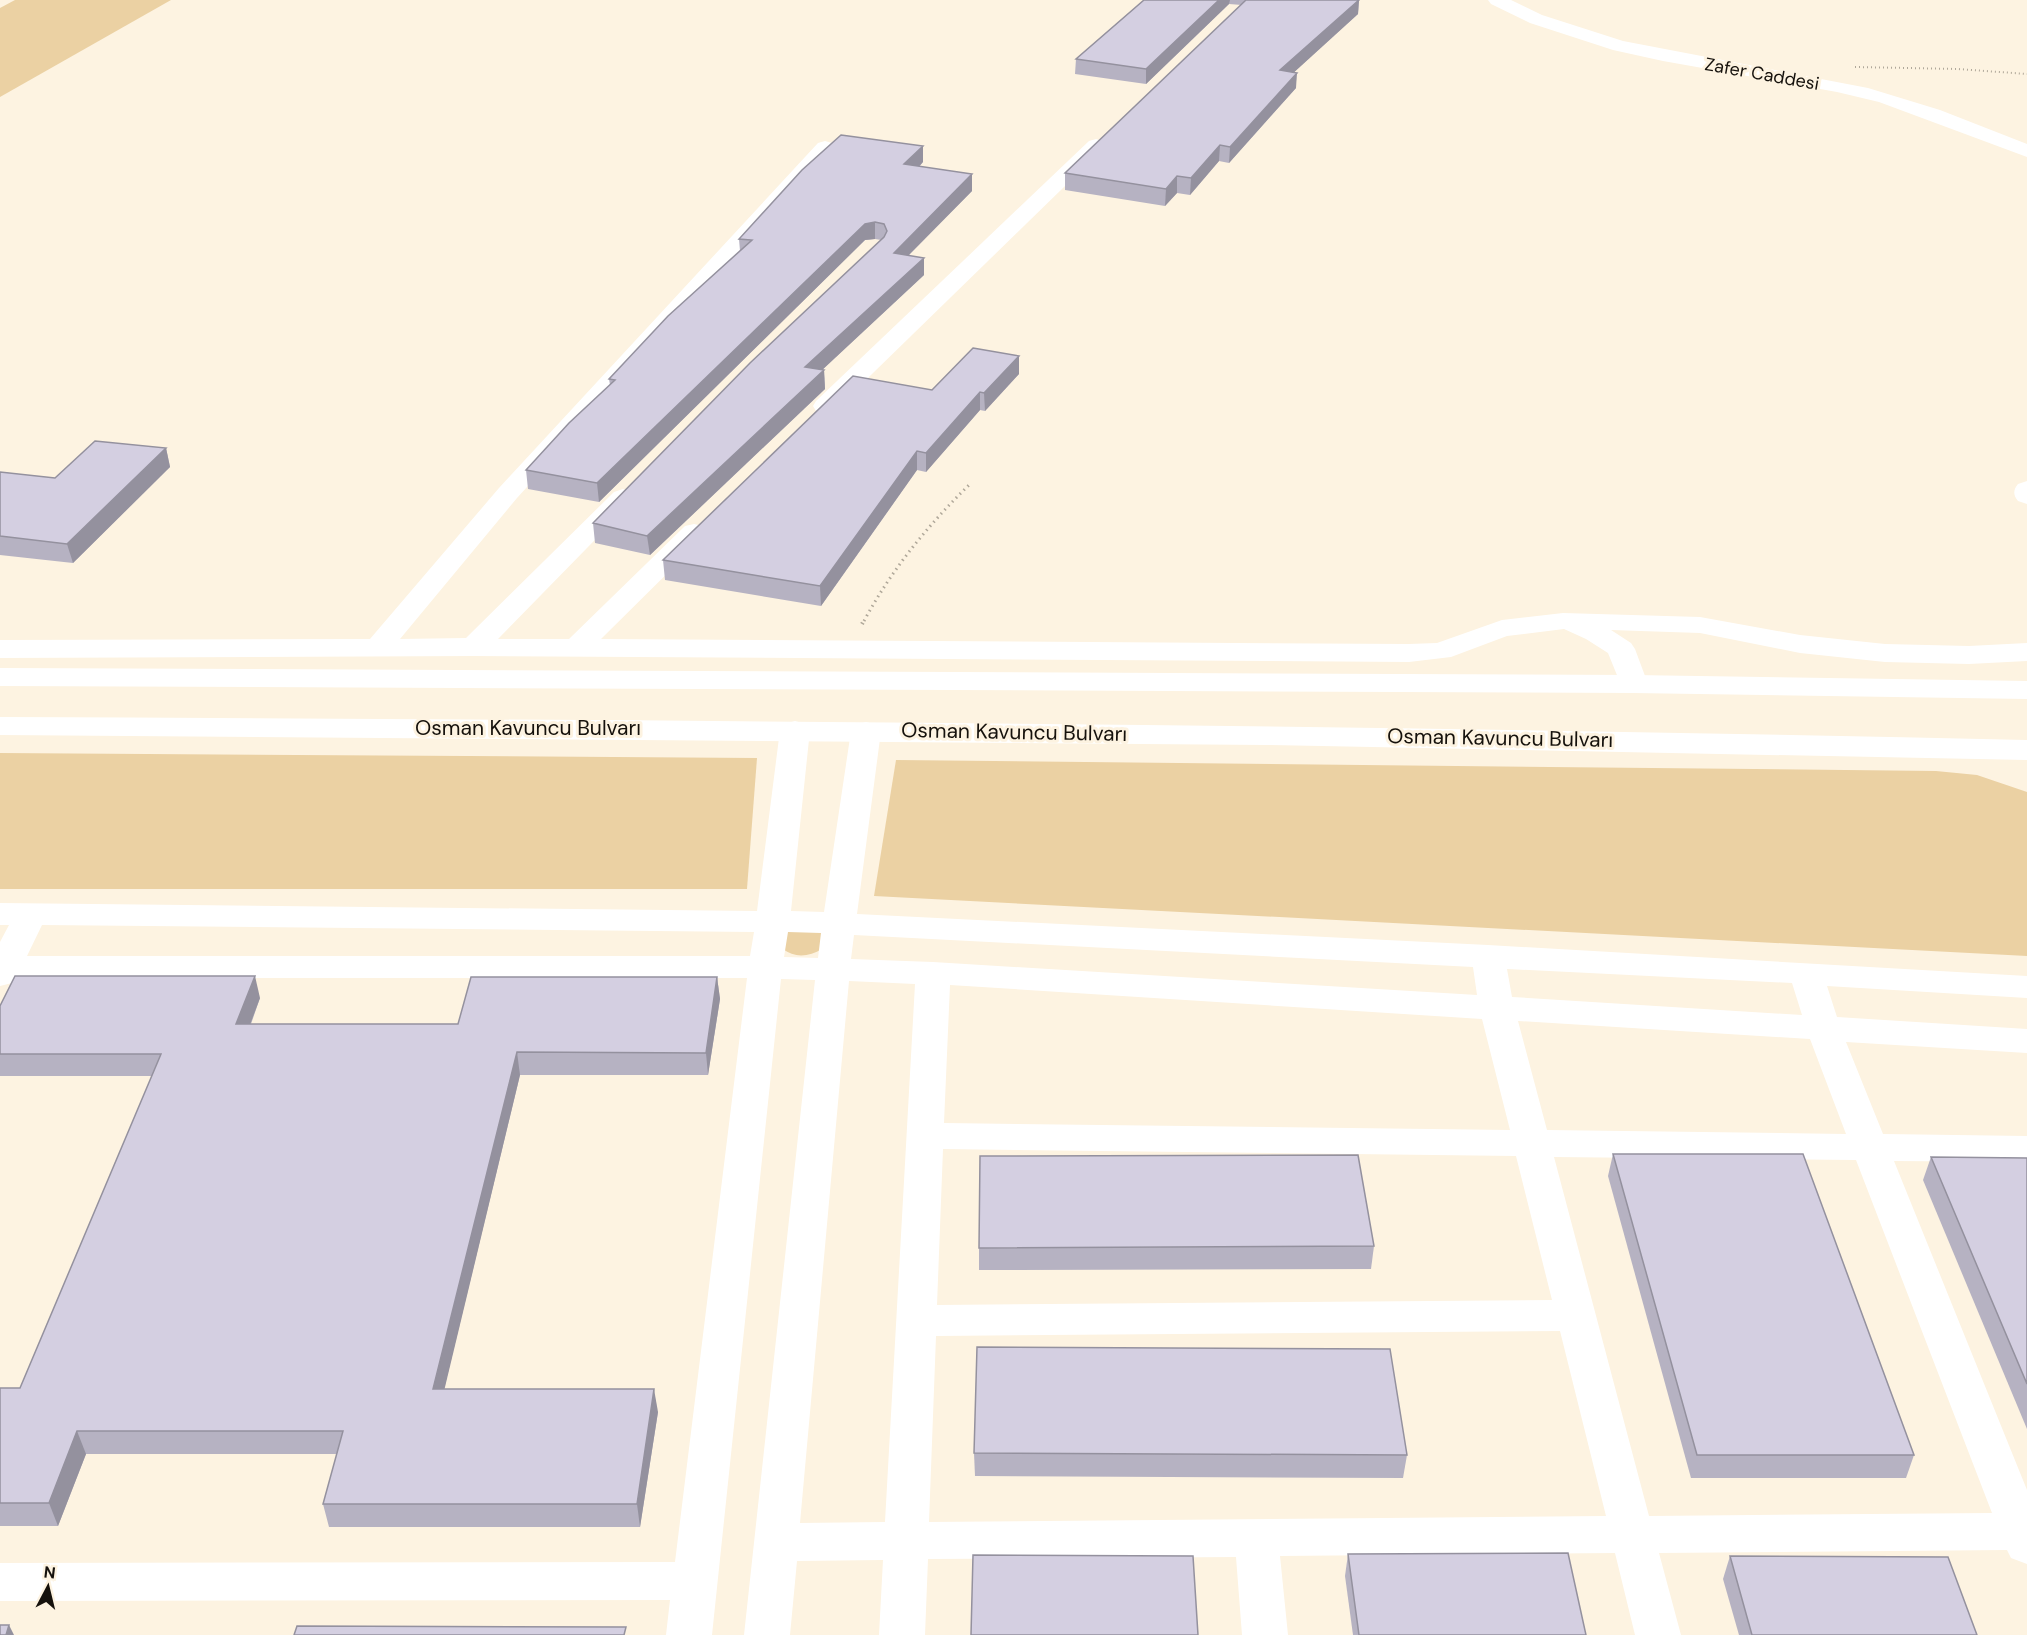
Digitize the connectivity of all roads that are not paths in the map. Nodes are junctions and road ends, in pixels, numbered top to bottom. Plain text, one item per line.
1 (1497, 0) edge
2 (1108, 134) edge
3 (825, 147) edge
4 (2027, 150) edge
5 (806, 424) edge
6 (636, 483) edge
7 (2027, 489) edge
8 (2027, 496) edge
9 (711, 516) edge
10 (1563, 621) junction
11 (1658, 622) junction
12 (378, 647) junction
13 (474, 647) junction
14 (577, 647) junction
15 (0, 649) edge
16 (1621, 649) junction
17 (2027, 652) edge
18 (0, 677) edge
19 (1633, 684) junction
20 (2027, 690) edge
21 (0, 726) edge
22 (795, 730) junction
23 (866, 730) junction
24 (2027, 750) edge
25 (16, 914) edge
26 (773, 921) junction
27 (841, 923) junction
28 (1488, 956) junction
29 (765, 967) junction
30 (1, 969) edge
31 (833, 969) junction
32 (933, 973) junction
33 (1806, 973) junction
34 (2027, 987) edge
35 (1497, 1008) junction
36 (1822, 1028) junction
37 (2027, 1041) edge
38 (926, 1136) junction
39 (1532, 1143) junction
40 (1870, 1147) junction
41 (2027, 1149) edge
42 (1576, 1315) junction
43 (917, 1321) junction
44 (1632, 1534) junction
45 (2025, 1536) edge
46 (1256, 1537) junction
47 (906, 1540) junction
48 (776, 1542) junction
49 (696, 1581) junction
50 (0, 1582) edge
51 (689, 1635) edge
52 (767, 1635) edge
53 (902, 1635) edge
54 (1265, 1635) edge
55 (1658, 1635) edge

1 - 4 street, Zafer Caddesi
2 - 5 street
3 - 12 street
6 - 13 street
7 - 8 street
9 - 14 street
10 - 11 street
10 - 14 street
10 - 16 street
11 - 16 street
11 - 17 street
12 - 13 street
12 - 15 street
13 - 14 street
16 - 19 street
18 - 19 highway
19 - 20 highway
21 - 22 highway, Osman Kavuncu Bulvarı
22 - 23 highway, Osman Kavuncu Bulvarı
22 - 26 street
23 - 24 highway, Osman Kavuncu Bulvarı
23 - 27 street
25 - 26 street
25 - 30 street
26 - 27 street
26 - 29 street
27 - 28 street
27 - 31 street
28 - 33 street
28 - 35 street
29 - 30 street
29 - 31 street
29 - 49 street
31 - 32 street
31 - 48 street
32 - 35 street
32 - 38 street
33 - 34 street
33 - 36 street
35 - 36 street
35 - 39 street
36 - 37 street
36 - 40 street
38 - 39 street
38 - 43 street
39 - 40 street
39 - 42 street
40 - 41 street
40 - 45 street
42 - 43 street
42 - 44 street
43 - 47 street
44 - 45 street
44 - 46 street
44 - 55 street
46 - 47 street
46 - 54 street
47 - 48 street
47 - 53 street
48 - 52 street
49 - 50 street
49 - 51 street

